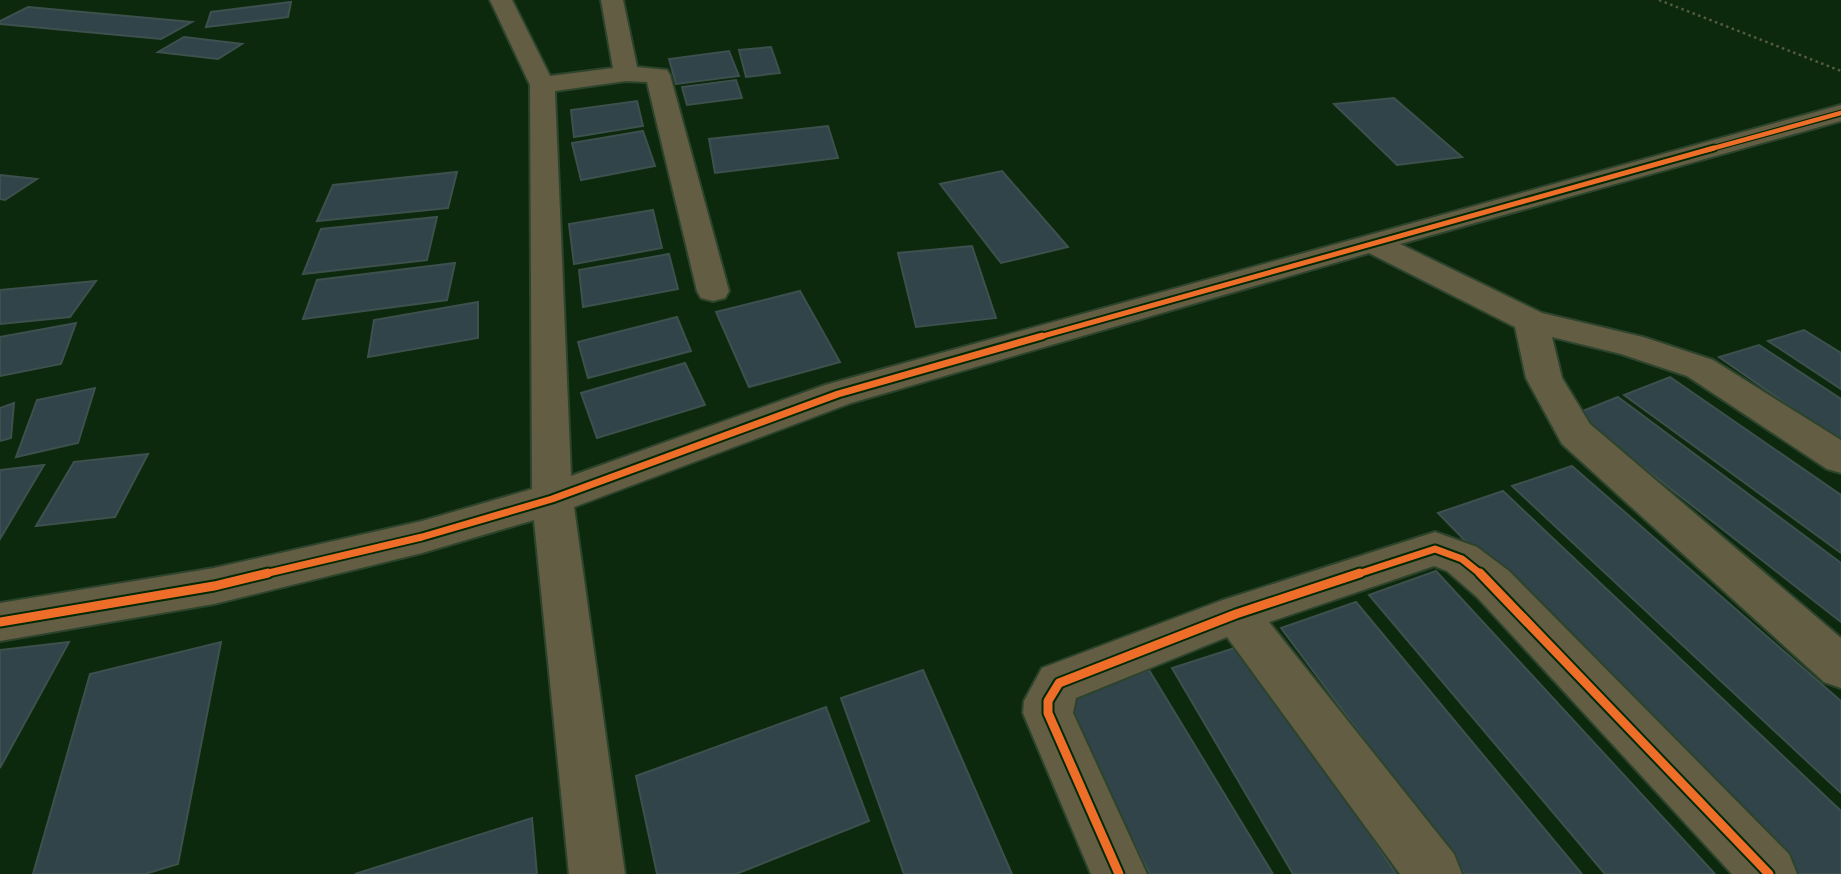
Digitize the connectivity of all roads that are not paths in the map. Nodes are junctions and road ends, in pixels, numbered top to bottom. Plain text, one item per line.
1 (501, 0) edge
2 (612, 0) edge
3 (626, 74) junction
4 (542, 85) junction
5 (1841, 113) edge
6 (1372, 242) junction
7 (713, 291) dead end
8 (1531, 321) junction
9 (1841, 459) edge
10 (552, 499) junction
11 (1236, 614) junction
12 (0, 622) edge
13 (1841, 667) edge
14 (597, 874) edge
15 (1119, 874) edge
16 (1434, 874) edge
17 (1769, 874) edge

1 - 4 street
2 - 3 street
3 - 4 street
3 - 7 street
4 - 10 street
5 - 6 street
6 - 8 street
6 - 10 street
8 - 9 street
8 - 13 street
10 - 12 street
10 - 14 street
11 - 15 street
11 - 16 street
11 - 17 street

